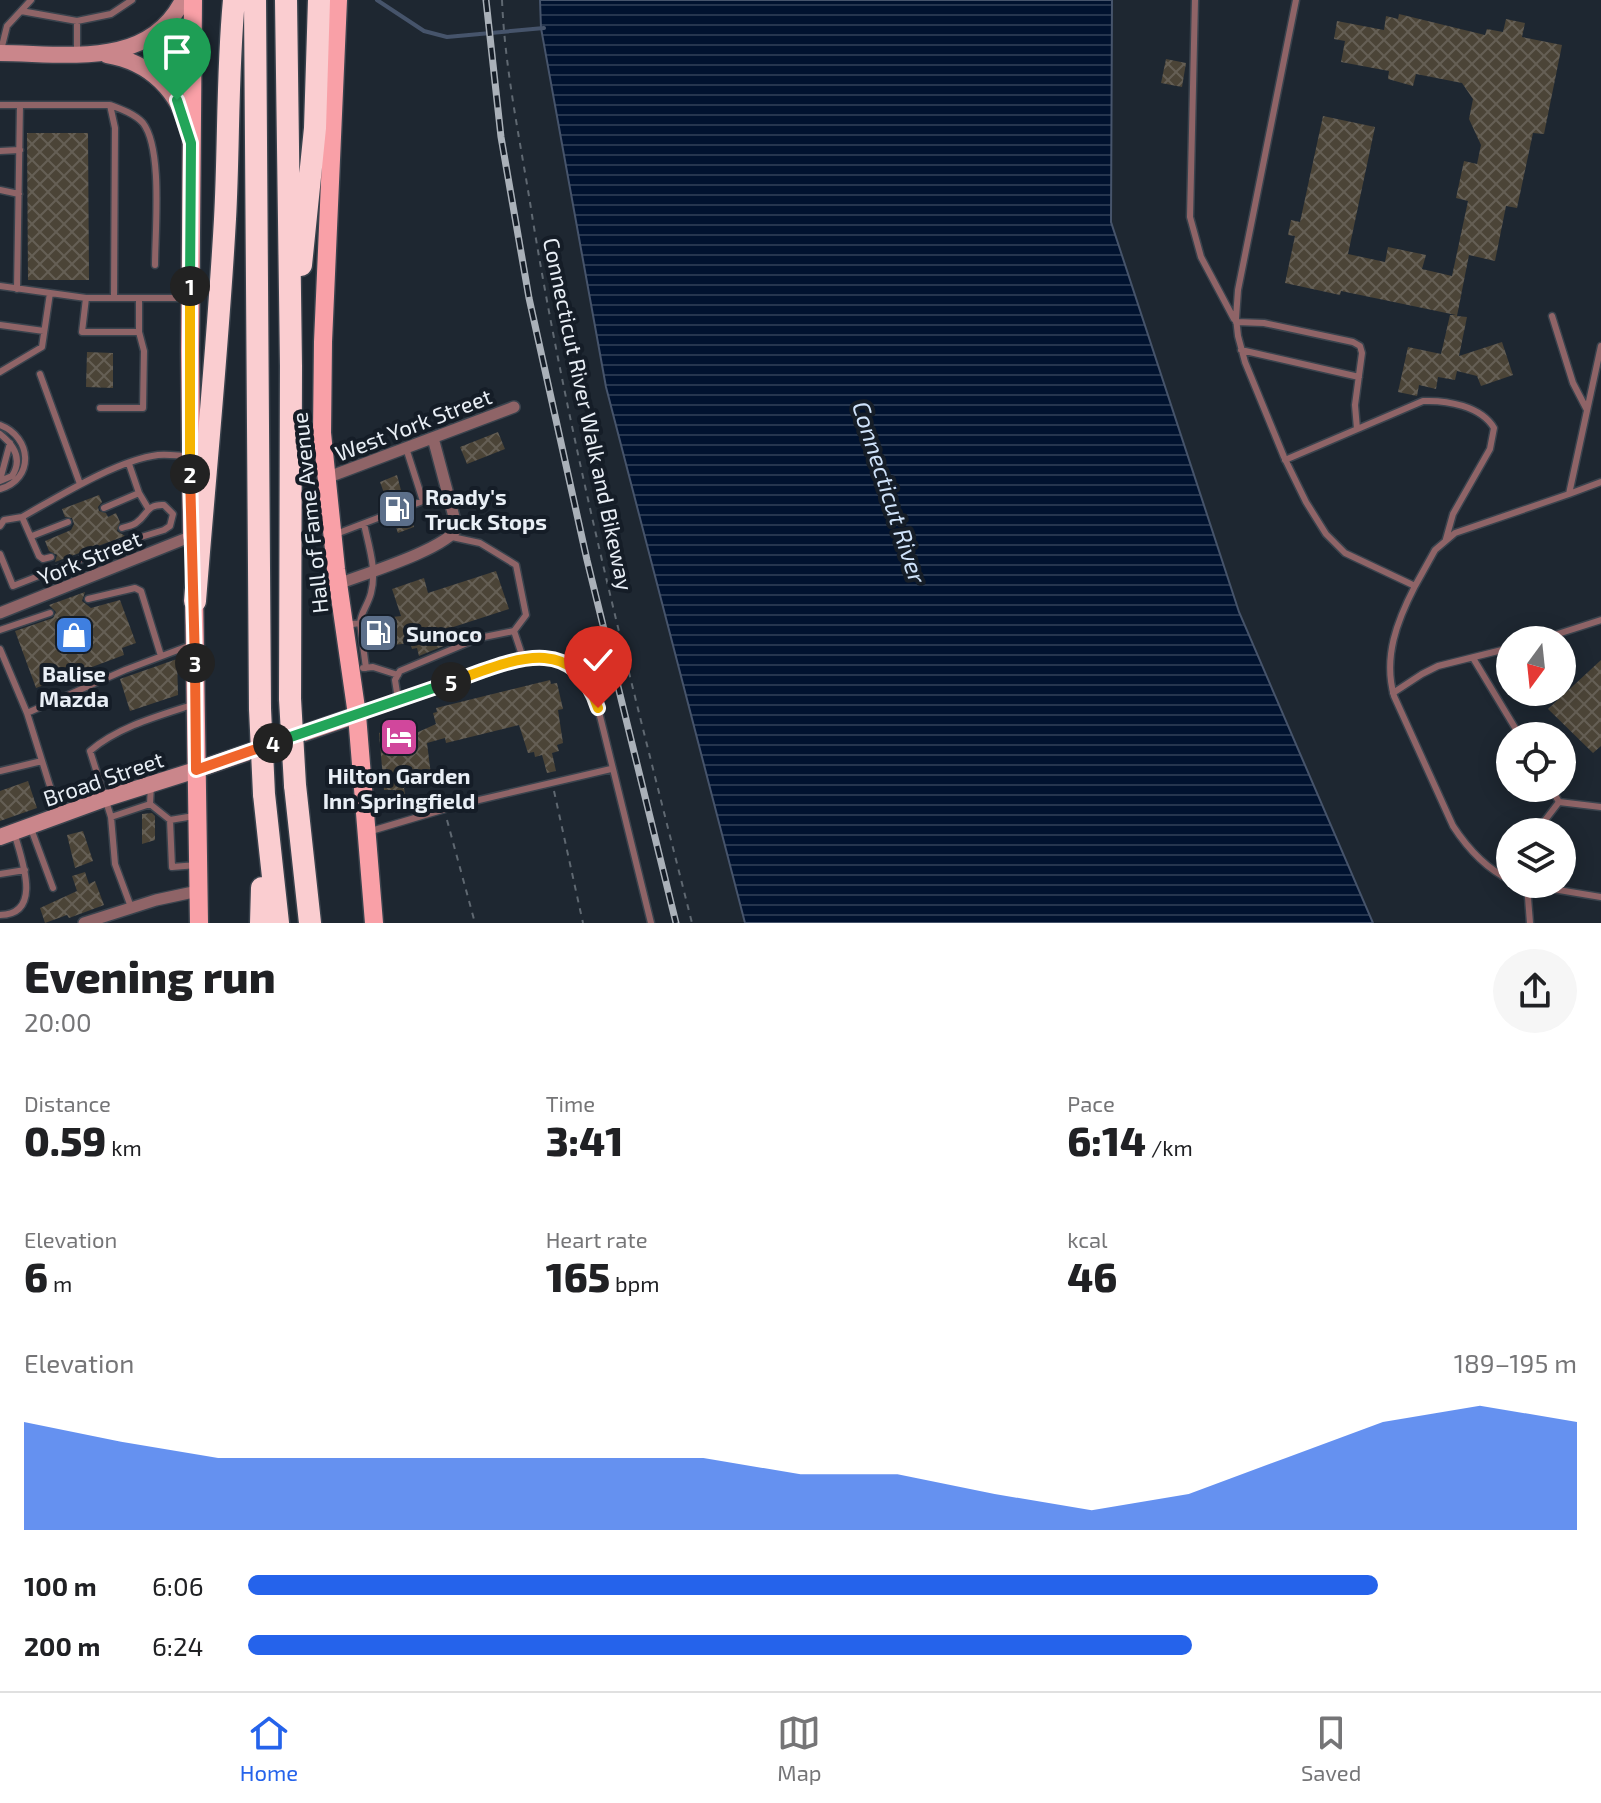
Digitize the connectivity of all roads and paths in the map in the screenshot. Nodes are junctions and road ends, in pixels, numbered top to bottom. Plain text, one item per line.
1 (31, 0) edge
2 (132, 0) edge
3 (183, 0) edge
4 (193, 0) edge
5 (234, 0) edge
6 (255, 0) edge
7 (286, 0) edge
8 (319, 0) edge
9 (338, 0) edge
10 (502, 0) edge
11 (1195, 0) edge
12 (1296, 0) edge
13 (21, 11) junction
14 (77, 21) junction
15 (0, 53) edge
16 (85, 53) junction
17 (0, 105) edge
18 (20, 105) junction
19 (110, 105) junction
20 (191, 143) junction
21 (20, 150) junction
22 (0, 151) edge
23 (0, 190) edge
24 (19, 194) junction
25 (155, 265) dead end
26 (0, 286) edge
27 (17, 289) junction
28 (50, 293) junction
29 (86, 298) junction
30 (114, 298) junction
31 (139, 298) junction
32 (190, 298) junction
33 (1552, 316) dead end
34 (1236, 322) junction
35 (0, 325) edge
36 (44, 331) junction
37 (139, 332) junction
38 (1601, 346) edge
39 (1241, 350) junction
40 (291, 366) junction
41 (0, 372) edge
42 (40, 374) dead end
43 (1359, 377) junction
44 (514, 407) dead end
45 (100, 408) dead end
46 (1588, 412) junction
47 (0, 425) edge
48 (1357, 429) junction
49 (0, 434) edge
50 (433, 438) junction
51 (10, 443) junction
52 (406, 448) junction
53 (190, 456) junction
54 (1285, 460) junction
55 (129, 464) junction
56 (326, 478) junction
57 (0, 481) edge
58 (1601, 482) edge
59 (80, 484) junction
60 (0, 489) edge
61 (447, 492) junction
62 (139, 493) junction
63 (1569, 494) junction
64 (423, 501) junction
65 (407, 507) dead end
66 (104, 508) dead end
67 (148, 508) junction
68 (391, 513) dead end
69 (22, 517) junction
70 (68, 522) dead end
71 (364, 524) junction
72 (0, 526) edge
73 (122, 528) dead end
74 (332, 535) junction
75 (32, 536) junction
76 (192, 536) junction
77 (452, 537) junction
78 (1446, 539) junction
79 (0, 554) edge
80 (51, 557) dead end
81 (374, 570) junction
82 (338, 584) junction
83 (13, 586) junction
84 (1415, 586) junction
85 (88, 599) dead end
86 (195, 601) junction
87 (21, 606) junction
88 (0, 613) edge
89 (50, 613) dead end
90 (1601, 620) edge
91 (352, 624) junction
92 (1576, 628) edge
93 (0, 630) edge
94 (514, 631) junction
95 (195, 643) junction
96 (0, 649) edge
97 (1496, 652) edge
98 (161, 656) junction
99 (523, 658) junction
100 (1473, 658) junction
101 (358, 668) junction
102 (398, 675) junction
103 (1393, 693) junction
104 (398, 699) junction
105 (196, 704) junction
106 (27, 713) junction
107 (357, 715) junction
108 (1512, 722) edge
109 (42, 761) junction
110 (611, 769) junction
111 (196, 770) junction
112 (0, 771) edge
113 (553, 783) junction
114 (151, 784) junction
115 (104, 799) junction
116 (264, 802) junction
117 (1559, 802) joint
118 (150, 804) junction
119 (1601, 807) edge
120 (444, 809) junction
121 (59, 815) junction
122 (197, 816) junction
123 (111, 817) junction
124 (1547, 818) edge
125 (170, 820) junction
126 (15, 832) edge
127 (368, 832) junction
128 (198, 865) junction
129 (25, 870) junction
130 (1496, 871) edge
131 (0, 874) edge
132 (53, 888) dead end
133 (198, 891) junction
134 (1576, 893) edge
135 (1601, 897) edge
136 (1527, 898) edge
137 (131, 907) junction
138 (0, 915) edge
139 (84, 923) edge
140 (199, 923) edge
141 (261, 923) edge
142 (278, 923) edge
143 (310, 923) edge
144 (374, 923) edge
145 (475, 923) edge
146 (583, 923) edge
147 (651, 923) edge
148 (692, 923) edge
149 (1530, 923) edge

1 - 13 lane
2 - 14 lane
3 - 16 main road
4 - 20 main road
5 - 86 highway
6 - 116 highway, bridge
7 - 40 highway
8 - 40 highway
9 - 56 main road, Hall of Fame Avenue
10 - 148 path, Connecticut River Walk and Bikeway
11 - 34 lane
12 - 34 lane
13 - 14 lane
13 - 15 lane
14 - 16 lane
15 - 16 main road
16 - 20 main road
17 - 18 lane
18 - 19 lane
18 - 21 lane
19 - 25 lane
19 - 30 lane
20 - 32 main road
21 - 22 lane
21 - 24 lane
23 - 24 lane
24 - 27 lane
26 - 27 lane
27 - 28 lane
28 - 29 lane
28 - 36 lane
29 - 30 lane
29 - 37 lane
30 - 31 lane
31 - 32 lane
31 - 37 lane
32 - 53 main road
33 - 46 lane
34 - 39 lane
34 - 43 lane
35 - 36 lane
36 - 41 lane
37 - 45 lane
38 - 46 lane
39 - 43 lane
39 - 54 lane
40 - 143 highway, bridge
42 - 59 lane
43 - 48 lane
44 - 50 street, West York Street
46 - 63 lane
47 - 60 lane
48 - 54 lane
48 - 78 lane
49 - 51 lane
50 - 52 street, West York Street
50 - 61 street
51 - 57 lane
51 - 57 lane
52 - 56 street, West York Street
52 - 64 lane
53 - 55 lane
53 - 76 main road
54 - 84 lane
55 - 59 lane
55 - 62 lane
56 - 74 main road, Hall of Fame Avenue
58 - 63 lane
59 - 69 lane
61 - 64 lane
61 - 77 street
62 - 66 lane
62 - 67 lane
63 - 78 lane
64 - 65 lane
67 - 73 lane
67 - 83 lane
68 - 71 lane
69 - 72 lane
69 - 75 lane
70 - 75 lane
71 - 74 lane
71 - 81 lane
74 - 82 main road, Hall of Fame Avenue
75 - 80 lane
76 - 86 main road
76 - 87 street, York Street
77 - 81 street
77 - 94 lane
78 - 84 lane
79 - 83 lane
81 - 82 street
81 - 91 lane
82 - 91 main road, Hall of Fame Avenue
83 - 87 lane
84 - 103 lane
85 - 98 lane
86 - 95 main road
87 - 88 street, York Street
89 - 93 lane
90 - 92 lane
91 - 101 main road, Hall of Fame Avenue
94 - 99 lane
94 - 102 lane
95 - 98 lane
95 - 105 main road
96 - 106 lane
97 - 100 lane
98 - 106 lane
99 - 104 street
99 - 110 lane
100 - 103 lane
100 - 108 lane
101 - 102 lane
101 - 107 main road, Hall of Fame Avenue
102 - 104 lane
103 - 130 lane
104 - 107 street
105 - 111 main road
105 - 115 lane
106 - 109 lane
107 - 111 main road, Broad Street
107 - 127 main road, Hall of Fame Avenue
109 - 112 lane
109 - 121 lane
110 - 113 lane
110 - 147 lane
111 - 114 main road, Broad Street
111 - 122 main road
113 - 120 lane
113 - 146 path
114 - 115 main road, Broad Street
114 - 118 lane
115 - 121 main road, Broad Street
115 - 123 lane
116 - 141 highway
116 - 142 highway
117 - 119 lane
117 - 124 lane
118 - 123 lane
118 - 125 lane
120 - 127 lane
120 - 145 path
121 - 126 main road, Broad Street
122 - 125 lane
122 - 128 main road
123 - 137 lane
125 - 128 lane
126 - 129 lane
126 - 132 lane
127 - 144 main road, Hall of Fame Avenue
128 - 133 main road
129 - 131 lane
129 - 138 lane
133 - 137 street
133 - 140 main road
134 - 135 lane
136 - 149 lane
137 - 139 street

